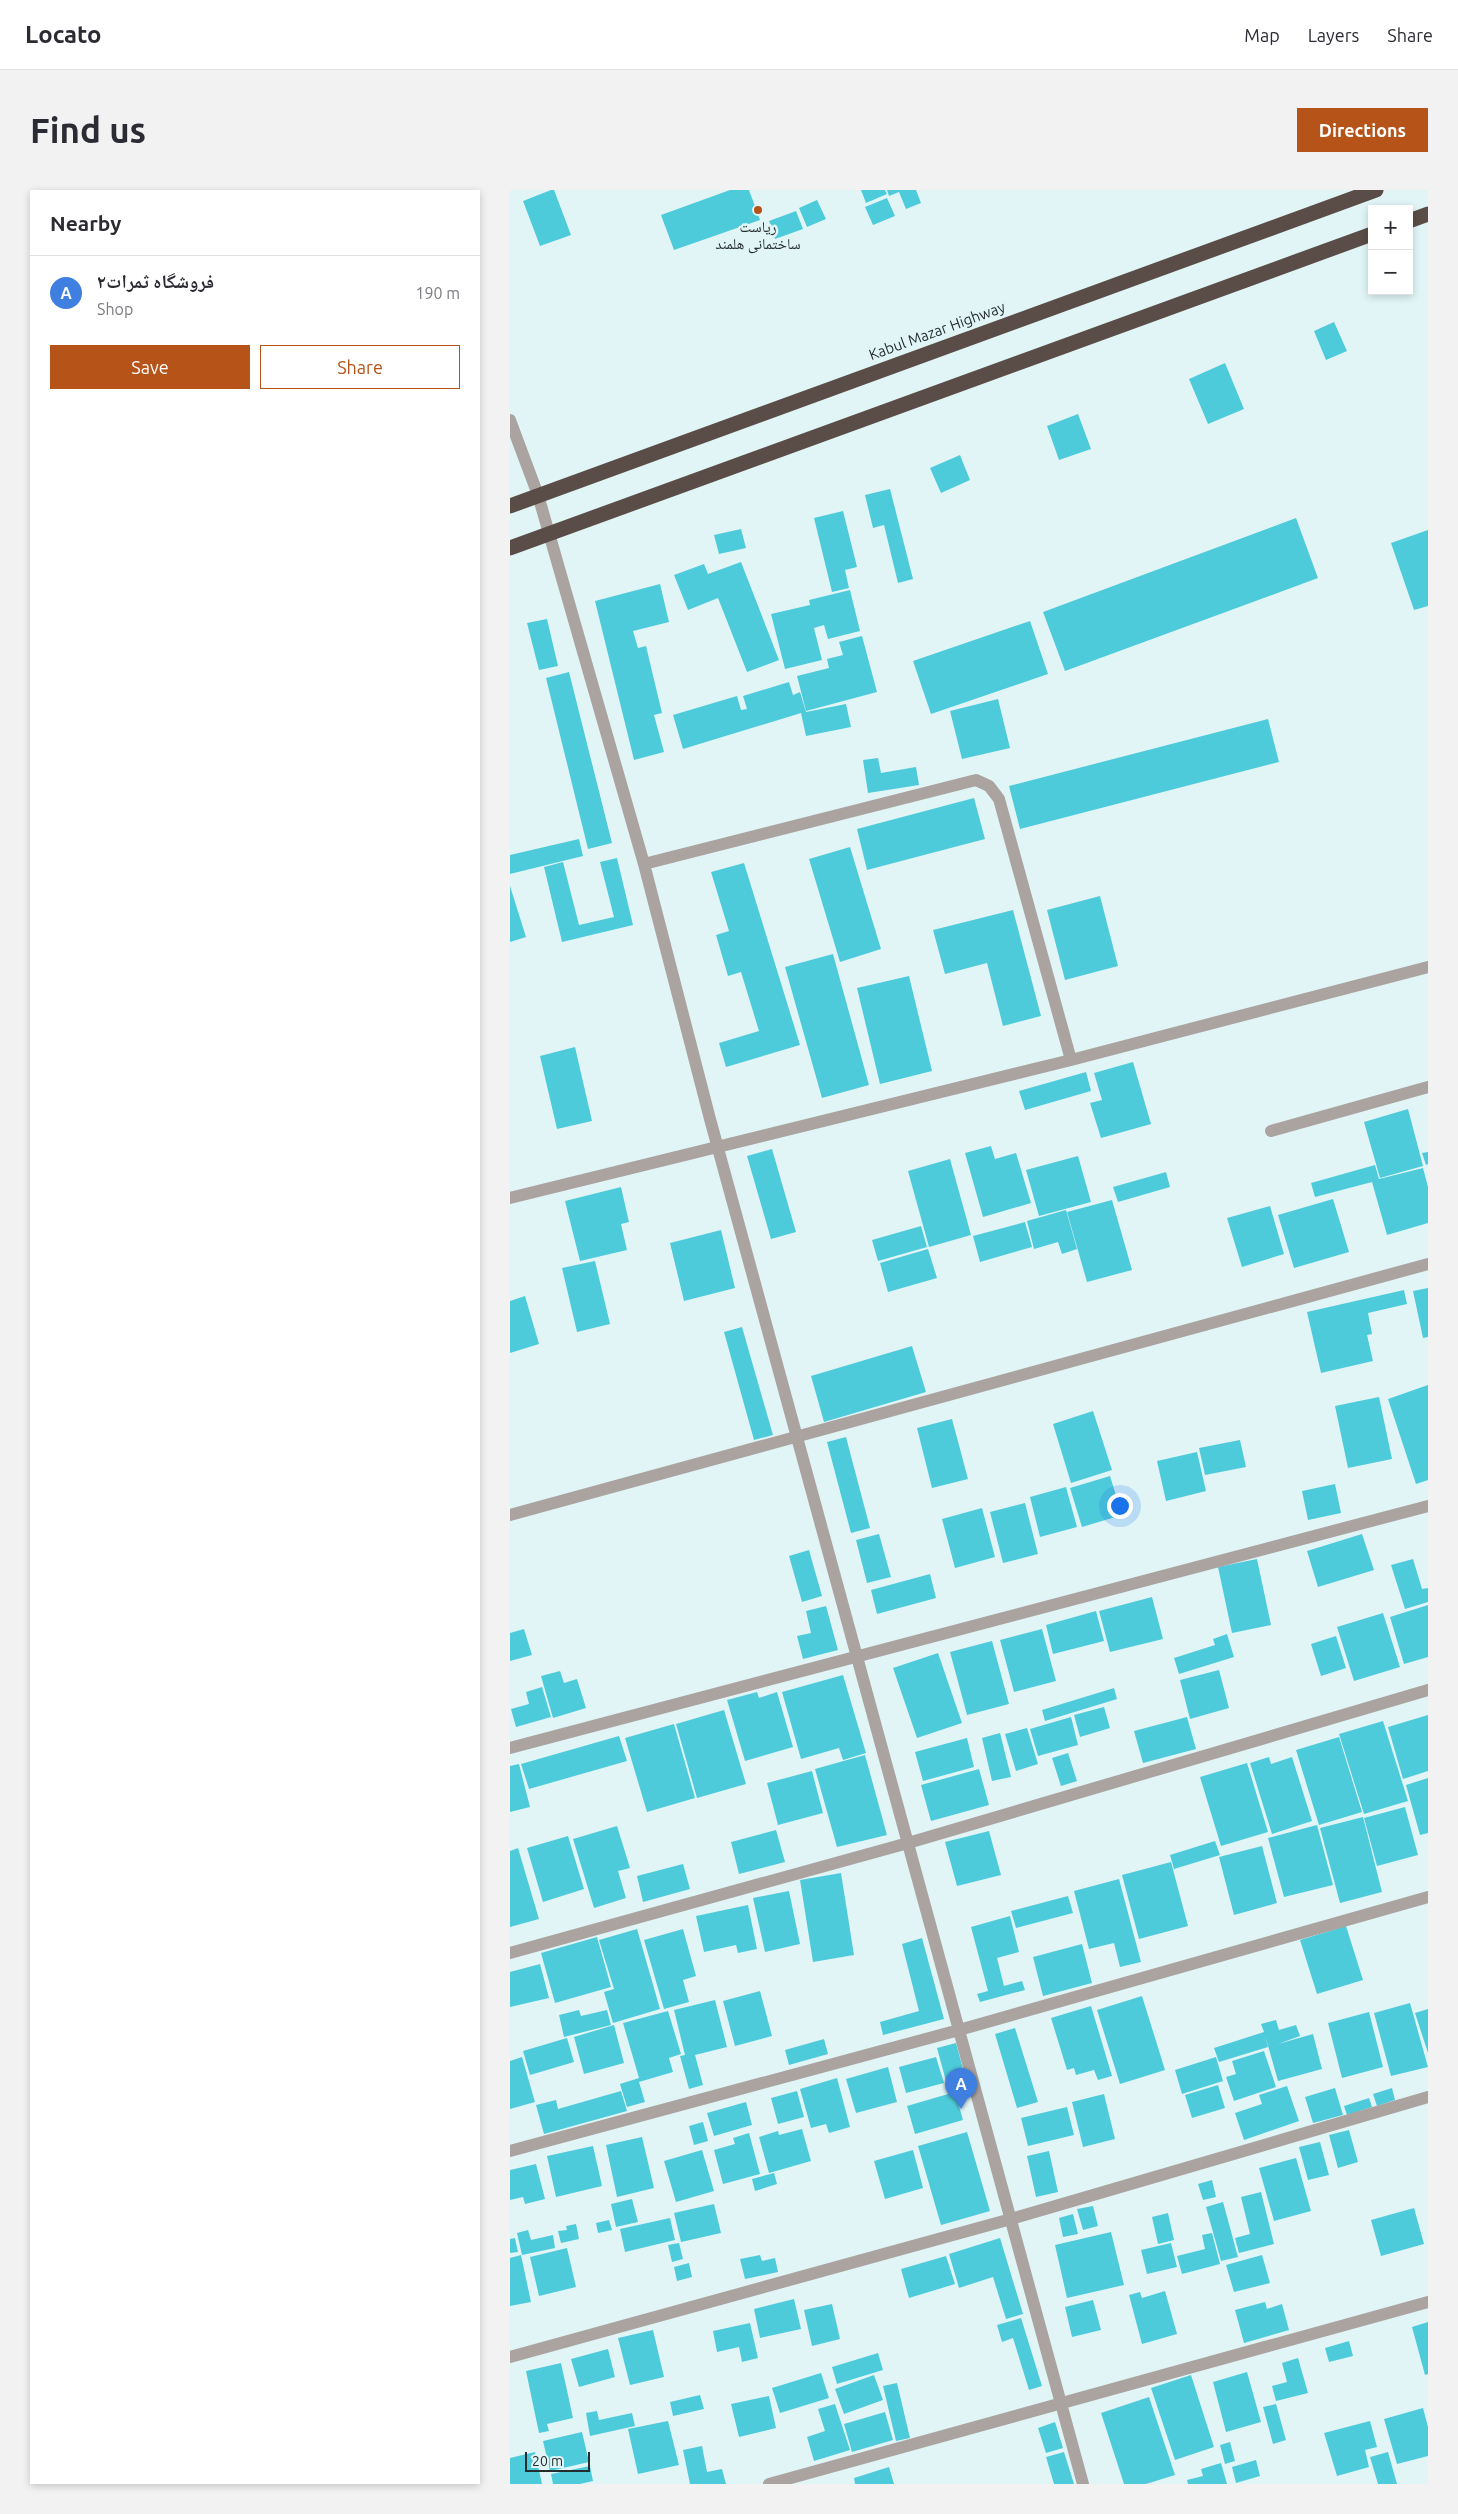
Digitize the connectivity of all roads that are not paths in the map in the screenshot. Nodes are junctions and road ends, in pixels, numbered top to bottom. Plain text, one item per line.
1 (1376, 190) edge
2 (1428, 214) edge
3 (1413, 220) edge
4 (1368, 235) edge
5 (510, 420) edge
6 (538, 495) junction
7 (510, 506) edge
8 (549, 534) junction
9 (510, 548) edge
10 (644, 864) junction
11 (1428, 967) edge
12 (1071, 1060) junction
13 (1428, 1087) edge
14 (1271, 1131) dead end
15 (718, 1148) junction
16 (510, 1198) edge
17 (1428, 1264) edge
18 (798, 1438) junction
19 (1428, 1506) edge
20 (510, 1515) edge
21 (857, 1656) junction
22 (1428, 1690) edge
23 (510, 1748) edge
24 (908, 1843) junction
25 (1428, 1896) edge
26 (510, 1953) edge
27 (959, 2030) junction
28 (1428, 2097) edge
29 (510, 2151) edge
30 (1011, 2219) junction
31 (1428, 2302) edge
32 (510, 2357) edge
33 (1062, 2404) junction
34 (769, 2484) edge
35 (1083, 2484) edge

1 - 6 highway, Kabul Mazar Highway
2 - 3 highway
4 - 8 highway
5 - 6 street
6 - 7 highway, Kabul Mazar Highway
6 - 8 street
8 - 9 highway
8 - 10 street
10 - 12 street
10 - 15 street
11 - 12 street
12 - 15 street
13 - 14 street
15 - 16 street
15 - 18 street
17 - 18 street
18 - 20 street
18 - 21 street
19 - 21 street
21 - 23 street
21 - 24 street
22 - 24 street
24 - 26 street
24 - 27 street
25 - 27 street
27 - 29 street
27 - 30 street
28 - 30 street
30 - 32 street
30 - 33 street
31 - 33 street
33 - 34 street
33 - 35 street

